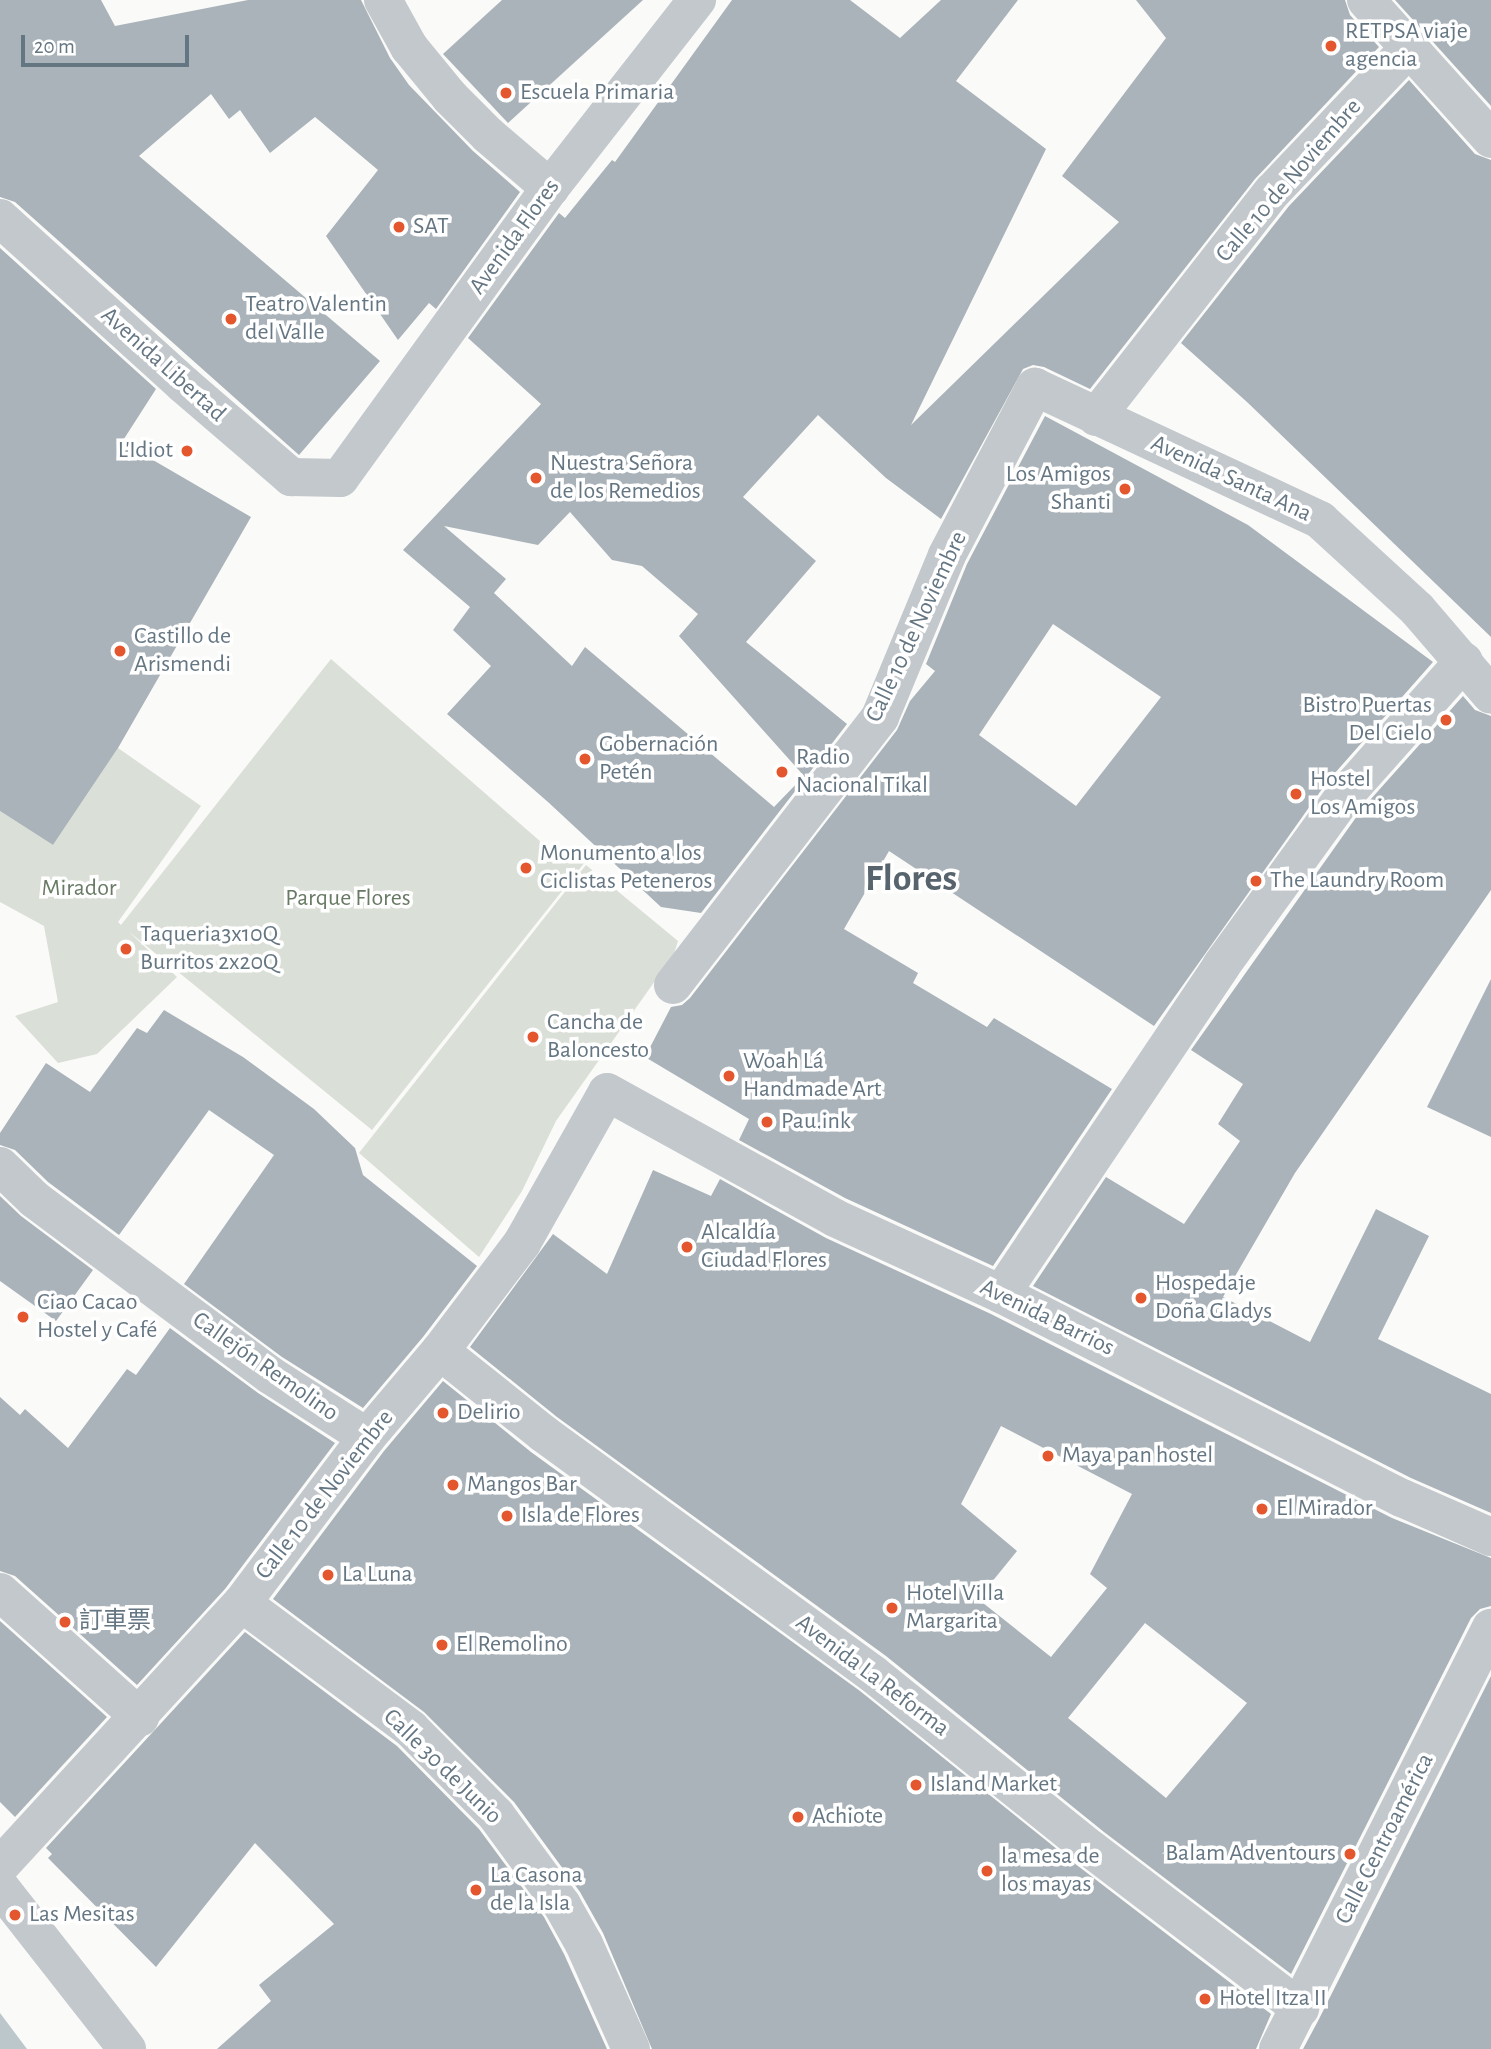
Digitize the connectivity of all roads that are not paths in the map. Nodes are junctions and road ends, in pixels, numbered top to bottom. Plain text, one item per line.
1 (383, 0) edge
2 (697, 0) edge
3 (1366, 0) edge
4 (1409, 48) junction
5 (1491, 139) edge
6 (550, 188) junction
7 (0, 218) edge
8 (1035, 387) joint
9 (1096, 417) junction
10 (340, 478) joint
11 (1464, 661) junction
12 (1491, 695) edge
13 (673, 985) dead end
14 (607, 1092) joint
15 (0, 1166) edge
16 (1001, 1294) junction
17 (440, 1351) junction
18 (367, 1437) junction
19 (1491, 1537) edge
20 (0, 1591) edge
21 (242, 1603) junction
22 (1491, 1628) edge
23 (139, 1717) junction
24 (0, 1866) edge
25 (0, 1887) edge
26 (1300, 2008) junction
27 (127, 2049) edge
28 (631, 2049) edge
29 (1278, 2049) edge

1 - 6 street
2 - 6 street, Avenida Flores
3 - 4 street
4 - 5 street
4 - 9 street, Calle 10 de Noviembre
6 - 10 street, Avenida Flores
7 - 10 street, Avenida Libertad
8 - 9 street, Avenida Santa Ana
8 - 13 street, Calle 10 de Noviembre
9 - 11 street, Avenida Santa Ana
11 - 12 street, Avenida Santa Ana
11 - 16 street
14 - 16 street, Avenida Barrios
14 - 17 street, Calle 10 de Noviembre
15 - 18 street, Callejón Remolino
16 - 19 street, Avenida Barrios
17 - 18 street, Calle 10 de Noviembre
17 - 26 street, Avenida La Reforma
18 - 21 street, Calle 10 de Noviembre
20 - 23 street
21 - 23 street, Calle 10 de Noviembre
21 - 28 street, Calle 30 de Junio
22 - 26 street, Calle Centroamérica
23 - 24 street, Calle 10 de Noviembre
25 - 27 street
26 - 29 street, Calle Centroamérica

